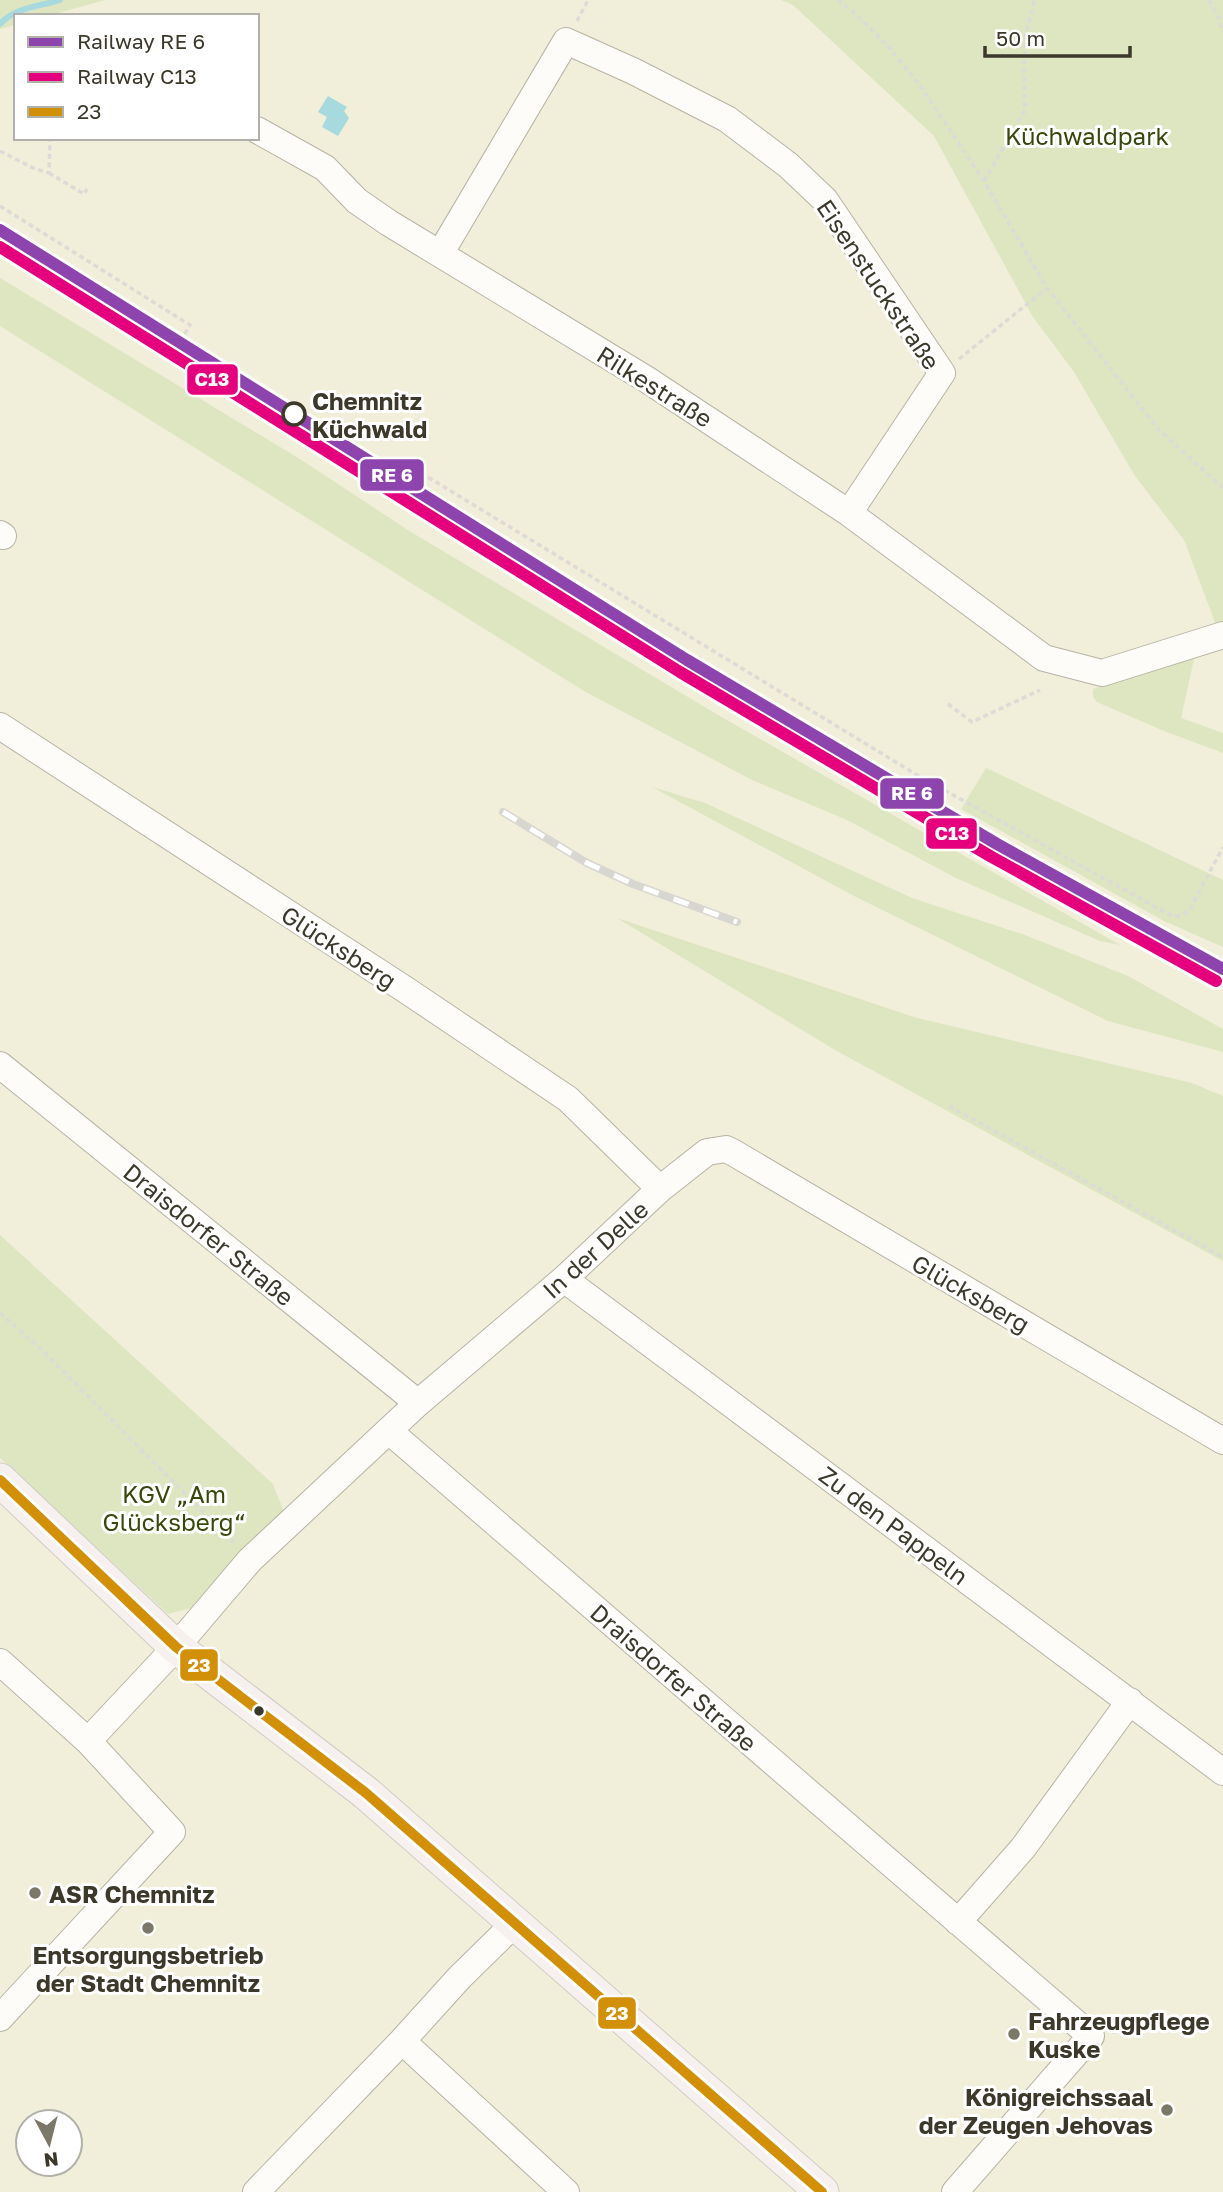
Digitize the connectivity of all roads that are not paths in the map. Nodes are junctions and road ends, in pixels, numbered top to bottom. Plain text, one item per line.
1 (259, 131) edge
2 (440, 254) junction
3 (849, 513) junction
4 (1223, 635) edge
5 (0, 726) edge
6 (0, 1065) edge
7 (717, 1149) joint
8 (660, 1189) junction
9 (564, 1279) junction
10 (418, 1403) junction
11 (389, 1431) junction
12 (1223, 1441) edge
13 (0, 1480) edge
14 (176, 1647) junction
15 (0, 1661) edge
16 (1130, 1700) junction
17 (88, 1741) junction
18 (1223, 1772) edge
19 (958, 1923) junction
20 (514, 1924) junction
21 (0, 2018) edge
22 (402, 2041) junction
23 (256, 2192) edge
24 (566, 2192) edge
25 (822, 2192) edge
26 (954, 2192) edge

1 - 2 street, Rilkestraße
2 - 3 street, Rilkestraße
2 - 3 street, Eisenstuckstraße
3 - 4 street, Rilkestraße
5 - 8 street, Glücksberg
6 - 10 street, Draisdorfer Straße
7 - 8 street, In der Delle
7 - 12 street, Glücksberg
8 - 9 street, In der Delle
9 - 10 street, In der Delle
9 - 16 street, Zu den Pappeln
10 - 11 street, In der Delle
11 - 14 street, In der Delle
11 - 19 street, Draisdorfer Straße
13 - 14 main road
14 - 17 street, In der Delle
14 - 20 main road
15 - 17 street
16 - 18 street, Zu den Pappeln
16 - 19 street
17 - 21 street
19 - 26 street, Draisdorfer Straße
20 - 22 street
20 - 25 main road
22 - 23 street
22 - 24 street

